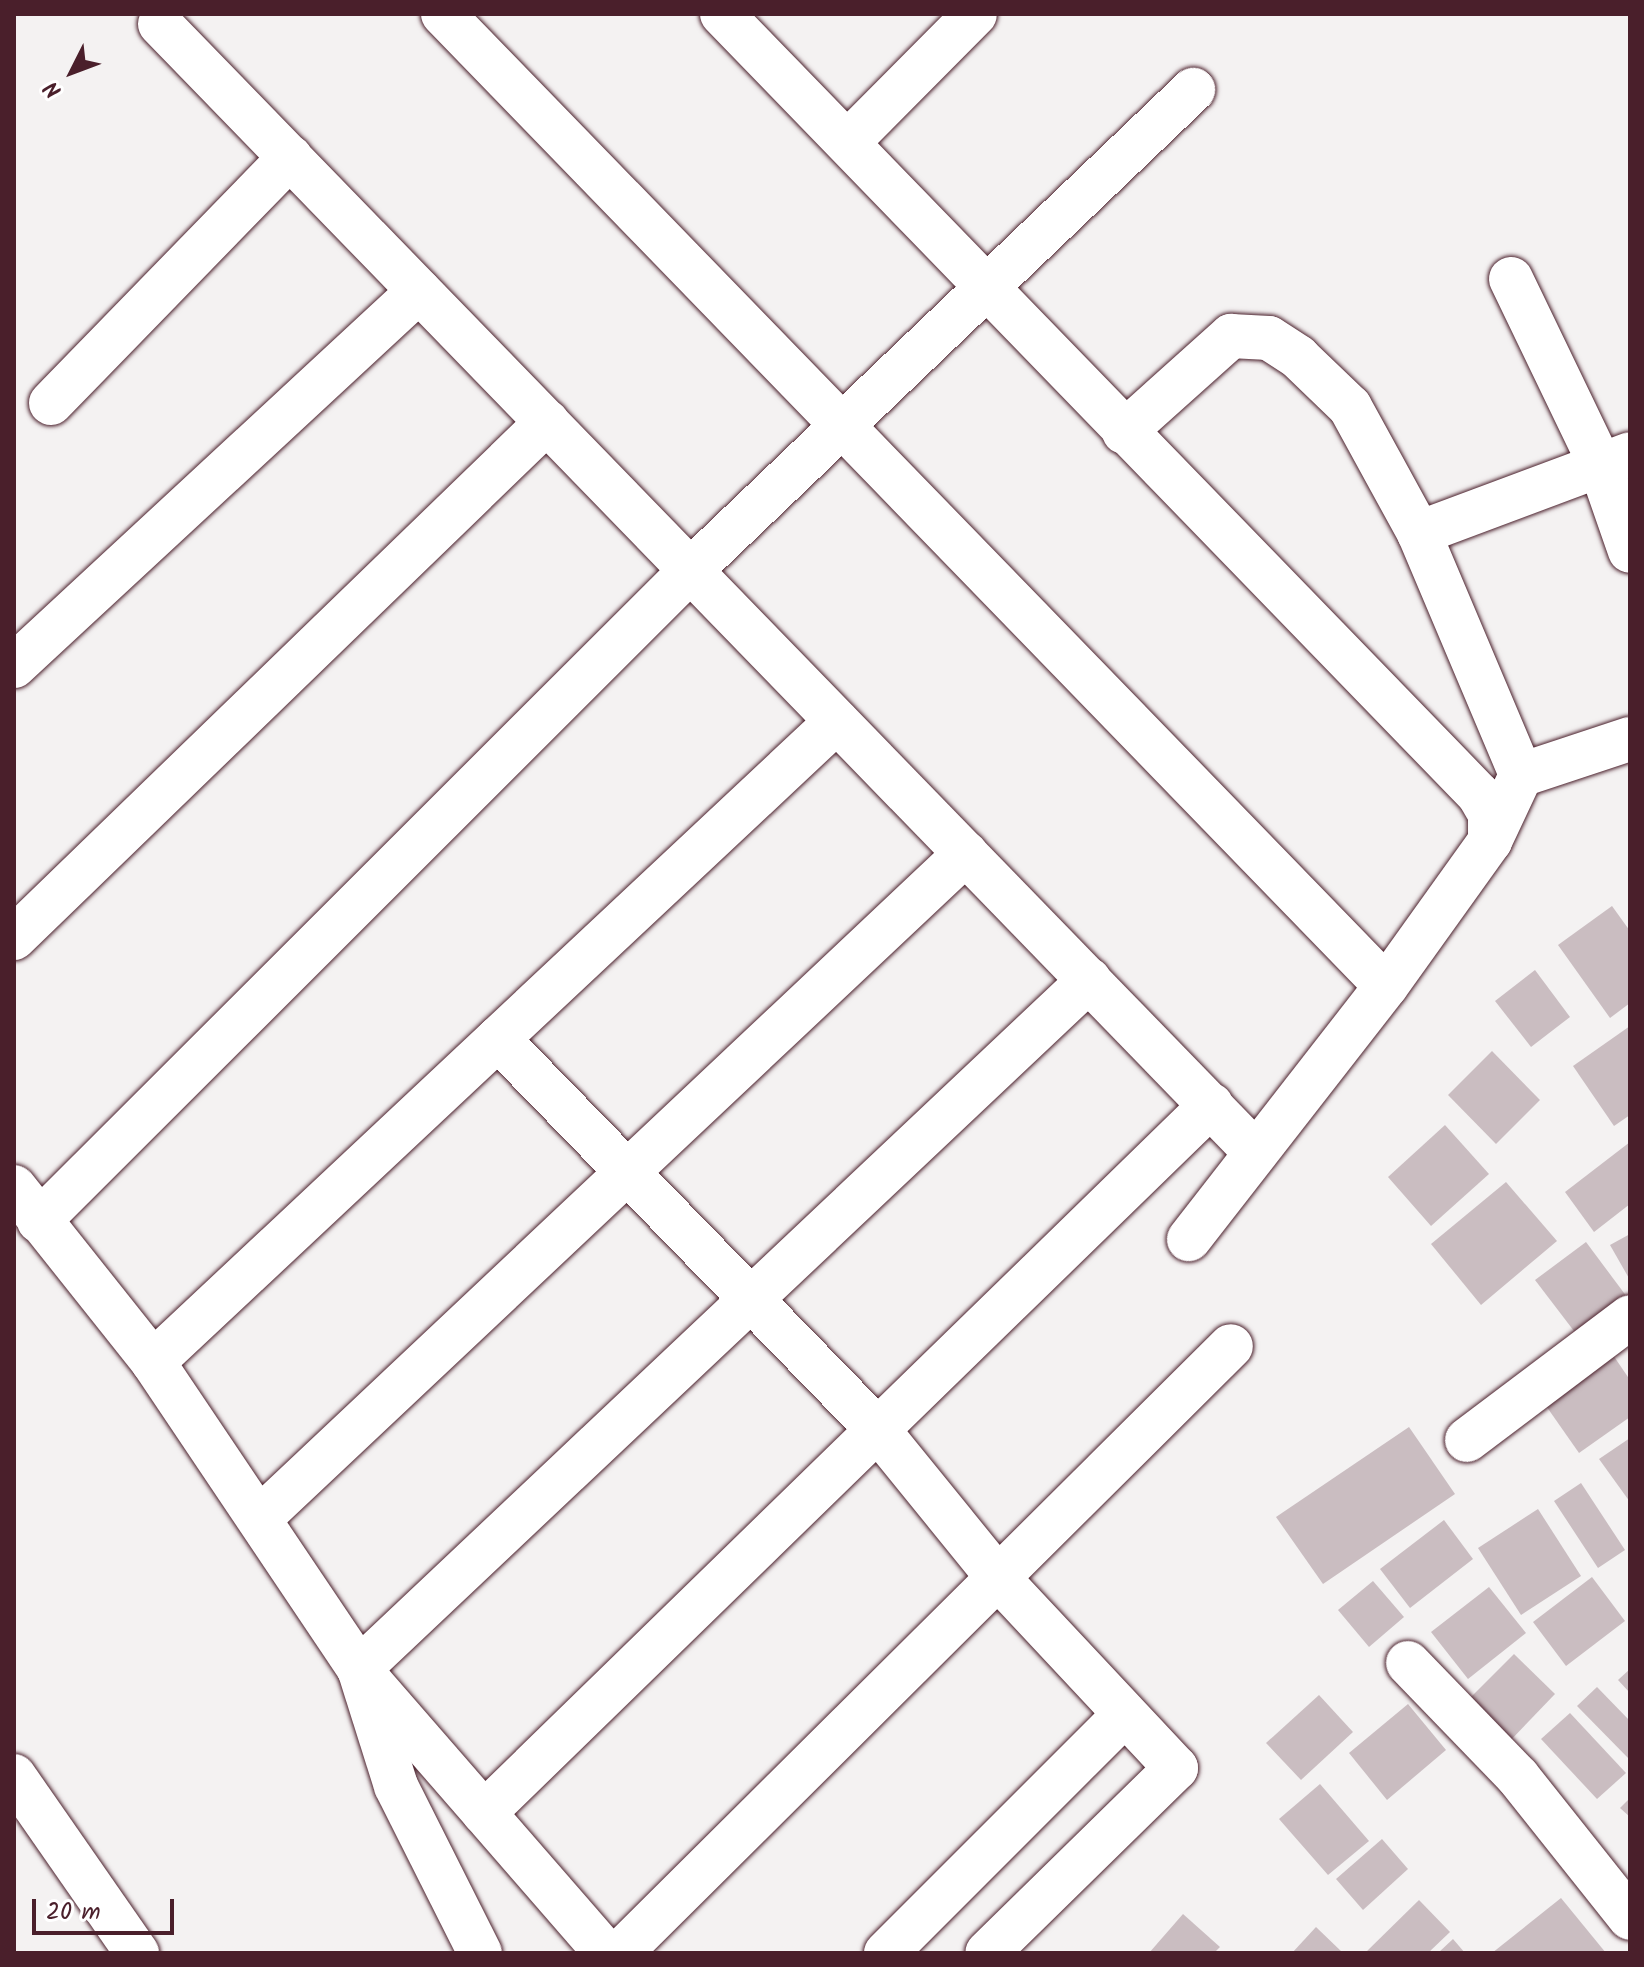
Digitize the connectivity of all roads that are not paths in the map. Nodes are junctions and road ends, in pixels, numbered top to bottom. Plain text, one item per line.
1 (443, 14) edge
2 (722, 14) edge
3 (975, 14) edge
4 (160, 24) dead end
5 (1193, 90) dead end
6 (848, 142) junction
7 (290, 157) junction
8 (1511, 279) dead end
9 (987, 287) junction
10 (419, 291) junction
11 (51, 403) dead end
12 (547, 422) junction
13 (842, 425) junction
14 (1124, 432) junction
15 (1614, 458) edge
16 (1419, 533) junction
17 (1630, 551) edge
18 (691, 570) junction
19 (14, 666) edge
20 (837, 721) junction
21 (1630, 739) edge
22 (1521, 775) junction
23 (1490, 841) junction
24 (966, 853) junction
25 (14, 938) edge
26 (1089, 980) junction
27 (1386, 986) junction
28 (498, 1039) junction
29 (1211, 1105) junction
30 (1256, 1153) junction
31 (626, 1170) junction
32 (14, 1187) edge
33 (39, 1221) junction
34 (1189, 1239) dead end
35 (749, 1299) junction
36 (1630, 1317) edge
37 (1231, 1346) dead end
38 (153, 1362) junction
39 (878, 1430) junction
40 (1467, 1440) dead end
41 (261, 1517) junction
42 (999, 1579) junction
43 (1408, 1663) dead end
44 (359, 1669) junction
45 (1124, 1715) junction
46 (14, 1776) edge
47 (484, 1813) junction
48 (1630, 1918) edge
49 (137, 1953) edge
50 (480, 1953) edge
51 (606, 1953) edge
52 (620, 1953) edge
53 (886, 1953) edge
54 (987, 1953) edge

1 - 13 street
2 - 6 street
3 - 6 street
4 - 7 street
5 - 9 street
6 - 9 street
7 - 10 street
7 - 11 street
8 - 15 street
9 - 13 street
9 - 14 street
10 - 12 street
10 - 19 street
12 - 18 street
12 - 25 street
13 - 18 street
13 - 27 street
14 - 16 street
14 - 23 street
15 - 16 street
15 - 17 street
16 - 22 street
18 - 20 street
18 - 33 street
20 - 24 street
20 - 28 street
21 - 22 street
22 - 23 street
23 - 27 street
24 - 26 street
24 - 31 street
26 - 29 street
26 - 35 street
27 - 30 street
28 - 31 street
28 - 38 street
29 - 30 street
29 - 39 street
30 - 34 street
31 - 35 street
31 - 41 street
32 - 33 street
33 - 38 street
35 - 39 street
35 - 44 street
36 - 40 street
37 - 42 street
38 - 41 street
39 - 42 street
39 - 47 street
41 - 44 street
42 - 45 street
42 - 52 street
43 - 48 street
44 - 47 street
44 - 50 street
45 - 53 street
45 - 54 street
46 - 49 street
47 - 51 street

